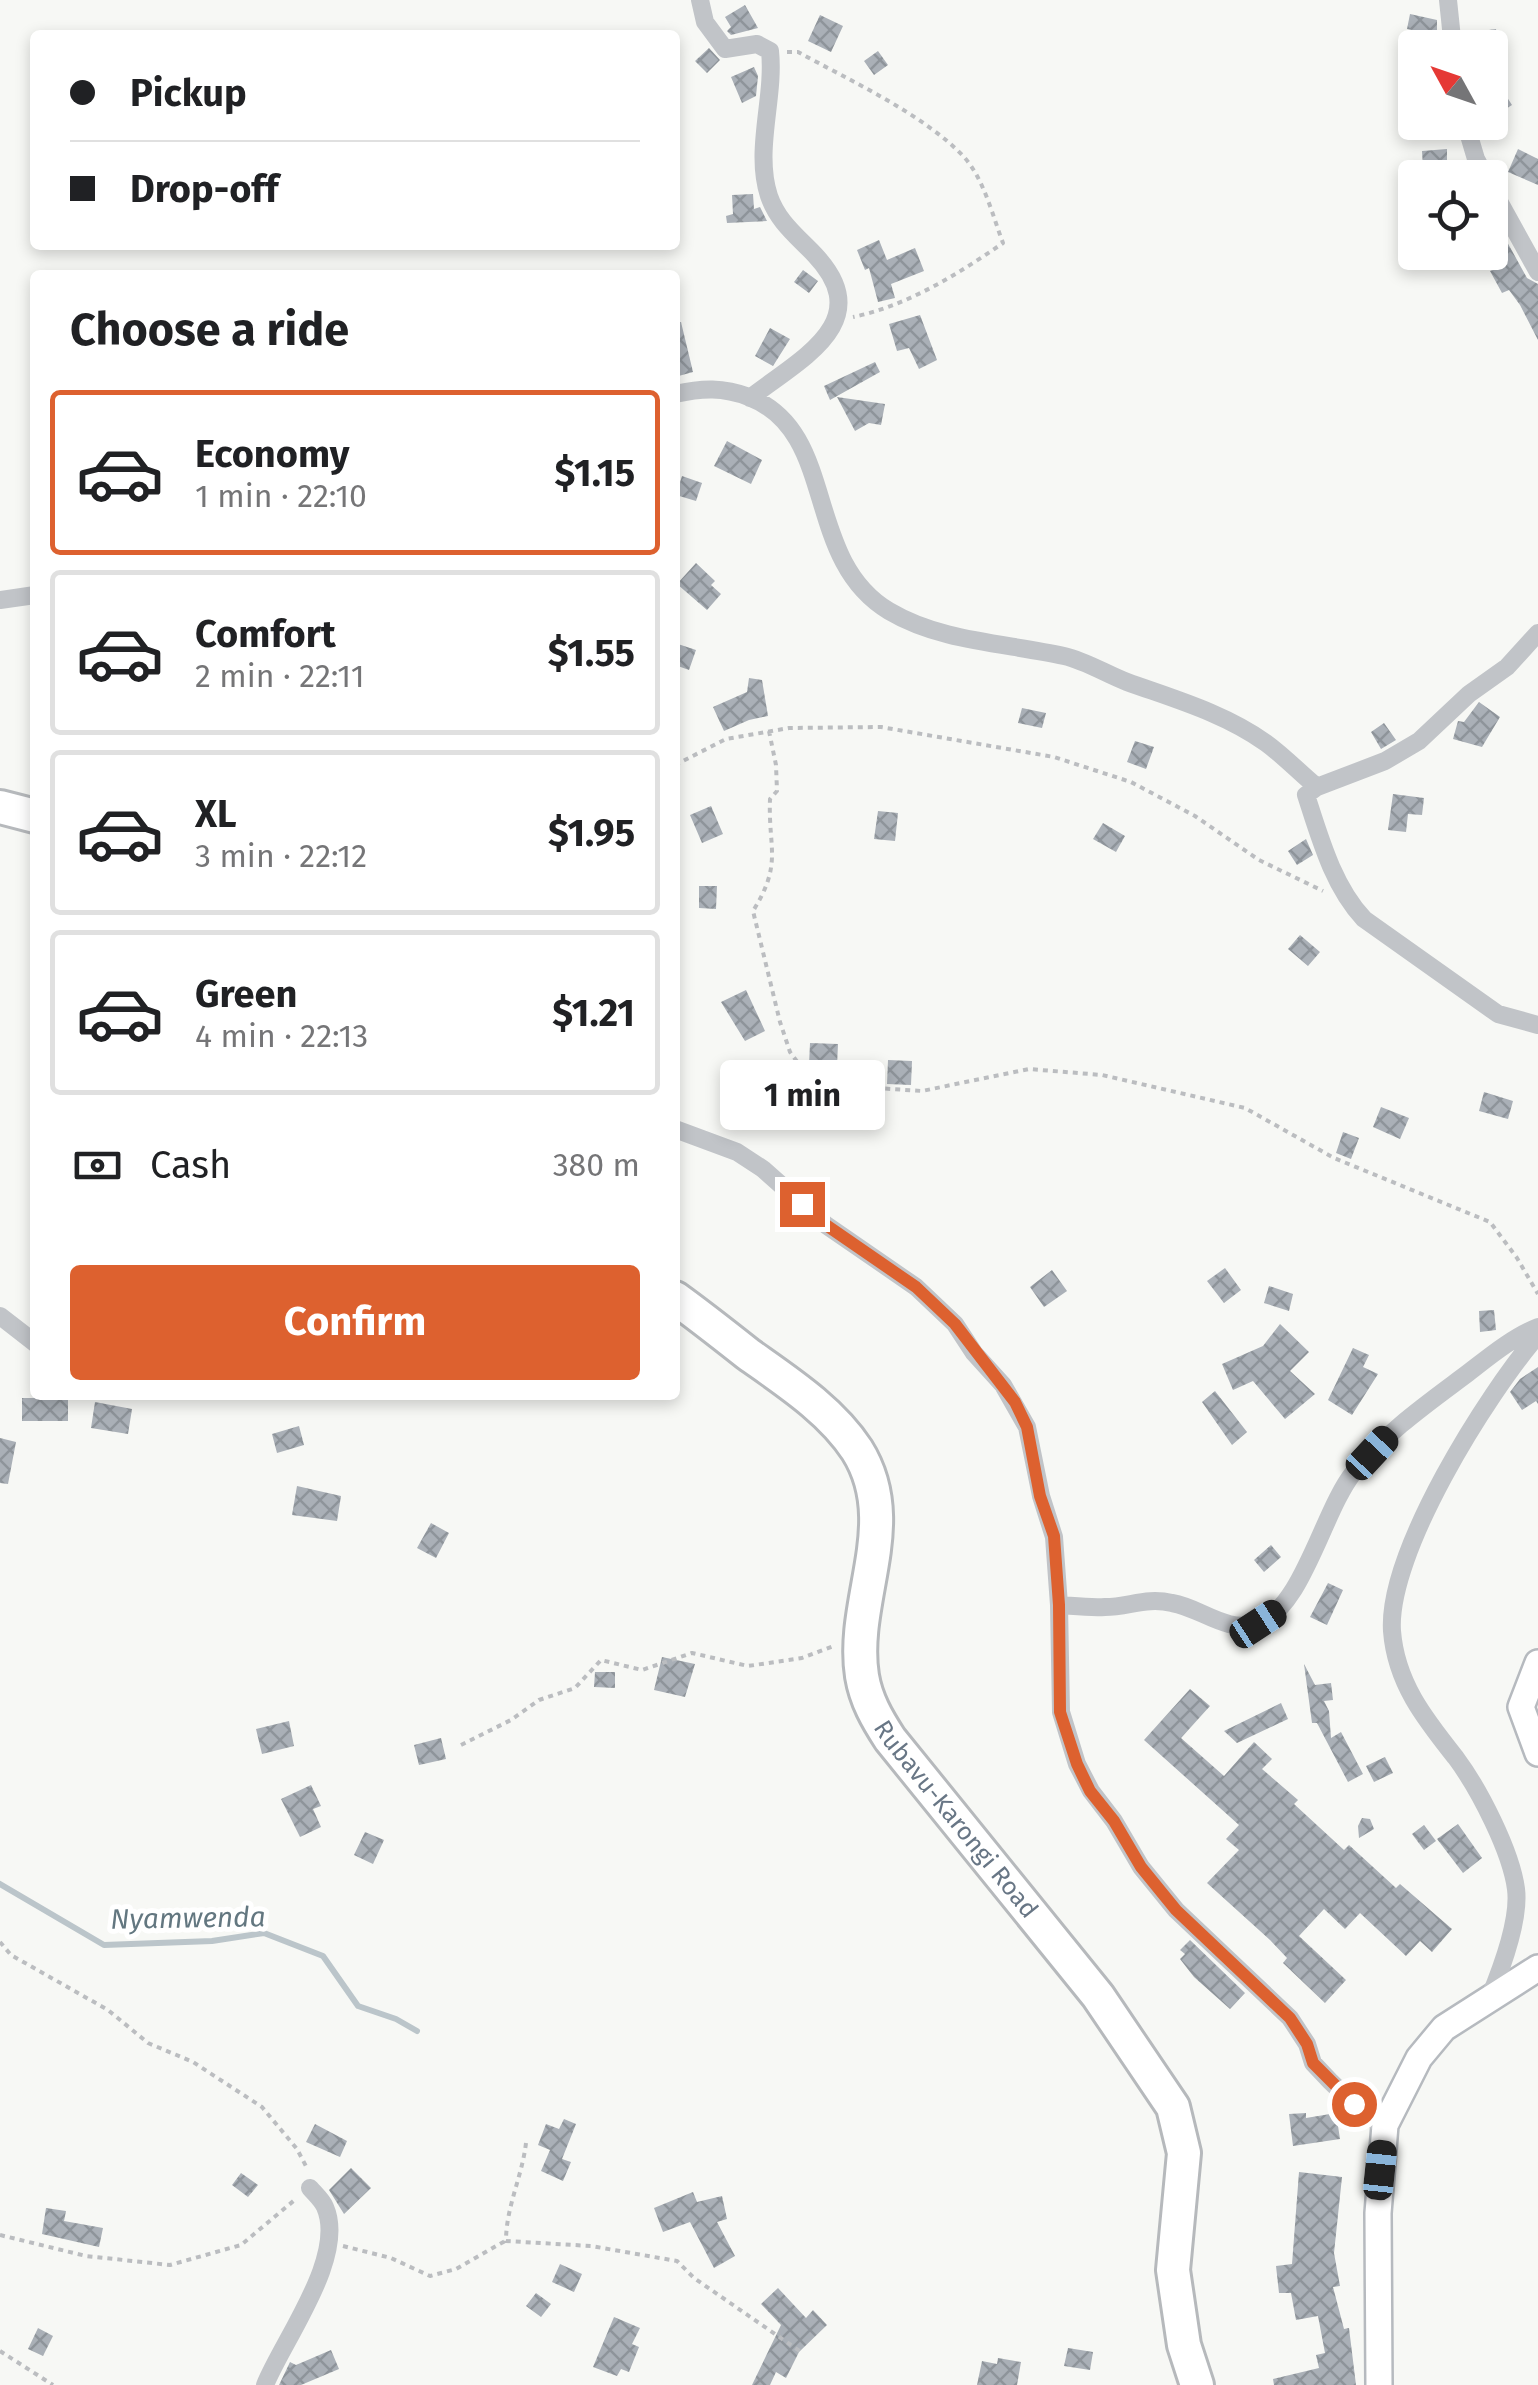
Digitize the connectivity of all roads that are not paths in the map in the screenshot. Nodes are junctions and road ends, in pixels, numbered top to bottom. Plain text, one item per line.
1 (700, 0) edge
2 (1448, 0) edge
3 (1451, 30) edge
4 (1508, 218) edge
5 (1538, 272) edge
6 (680, 393) edge
7 (750, 398) junction
8 (30, 596) edge
9 (0, 600) edge
10 (1538, 633) edge
11 (1317, 788) junction
12 (0, 807) edge
13 (30, 815) edge
14 (1538, 1025) edge
15 (680, 1131) edge
16 (680, 1302) edge
17 (0, 1316) edge
18 (1538, 1327) edge
19 (1538, 1335) edge
20 (30, 1339) edge
21 (1059, 1605) junction
22 (1538, 1662) edge
23 (1538, 1753) edge
24 (1538, 1968) edge
25 (1489, 2000) junction
26 (1385, 2124) junction
27 (310, 2188) road end
28 (265, 2385) edge
29 (1197, 2385) edge
30 (1379, 2385) edge

1 - 7 street
2 - 3 street
4 - 5 street
6 - 7 street
7 - 11 street
8 - 9 street
10 - 11 street
11 - 14 street
12 - 13 highway
15 - 21 street
16 - 29 highway, Rubavu-Karongi Road
17 - 20 street
18 - 21 street
19 - 25 street
21 - 26 street
22 - 23 main road
24 - 25 main road
25 - 26 main road
26 - 30 main road
27 - 28 street

